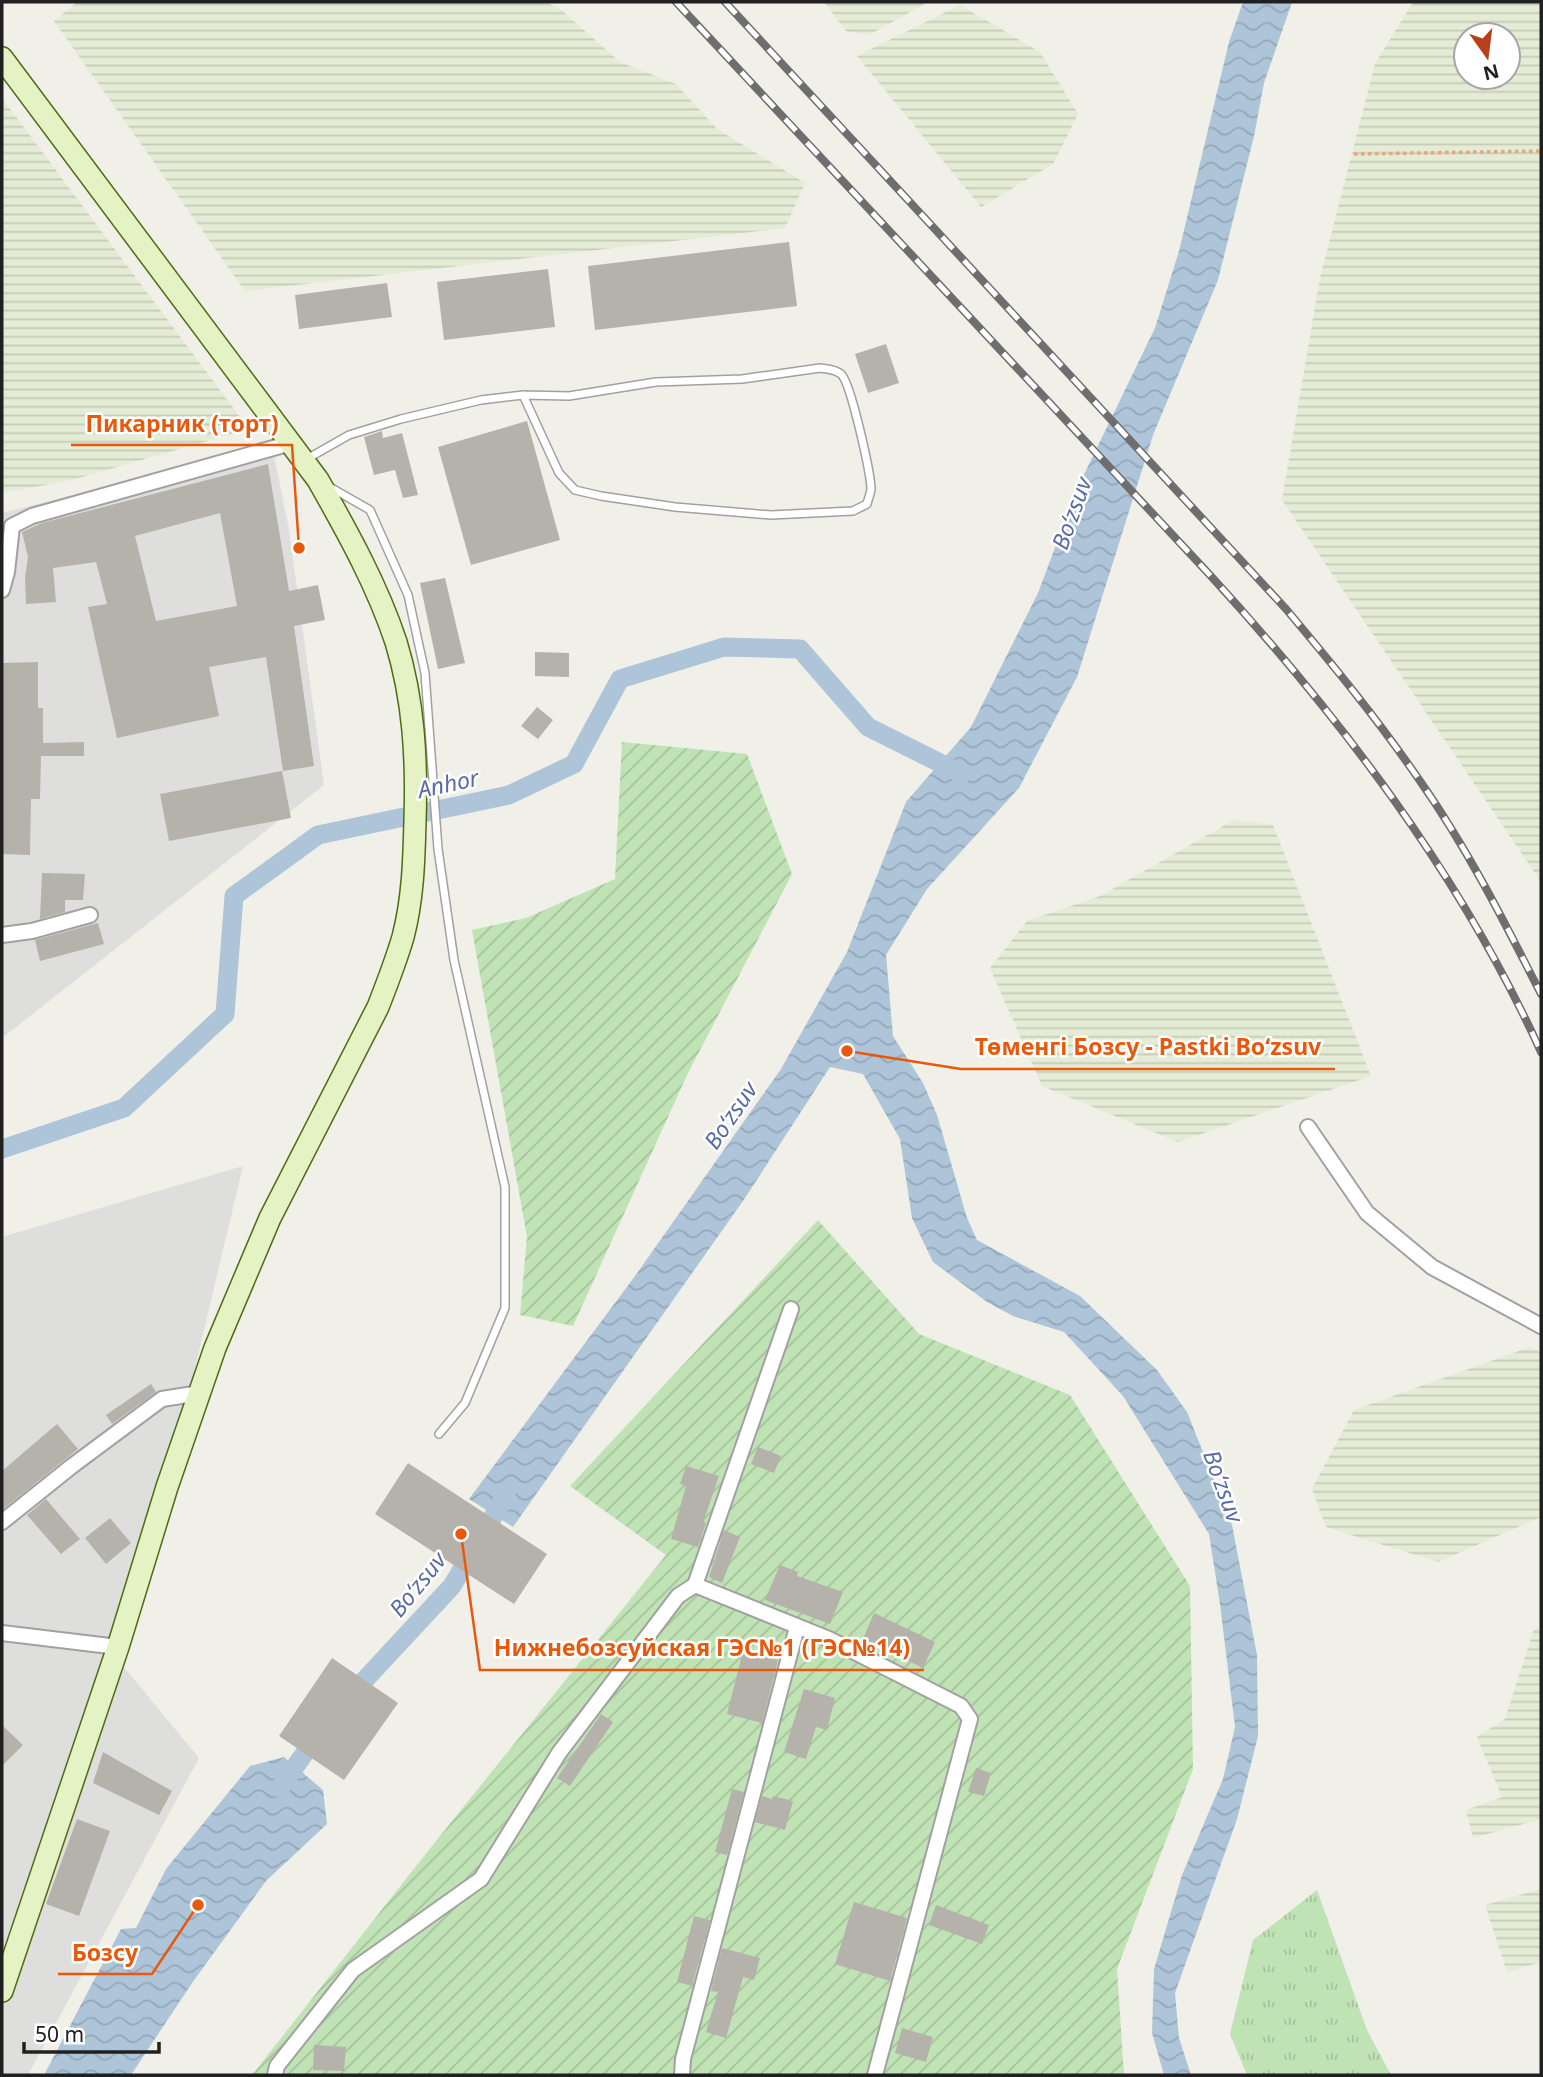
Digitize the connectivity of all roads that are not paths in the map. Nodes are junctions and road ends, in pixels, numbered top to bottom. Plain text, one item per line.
1 (2, 58) edge
2 (523, 395) junction
3 (291, 443) junction
4 (304, 461) junction
5 (318, 480) junction
6 (2, 590) edge
7 (424, 761) junction
8 (90, 915) dead end
9 (2, 934) edge
10 (1308, 1127) dead end
11 (791, 1309) dead end
12 (1541, 1326) edge
13 (200, 1393) junction
14 (439, 1434) dead end
15 (2, 1522) edge
16 (695, 1586) junction
17 (797, 1627) junction
18 (2, 1633) edge
19 (118, 1647) junction
20 (2, 1991) edge
21 (275, 2075) edge
22 (682, 2075) edge
23 (875, 2075) edge

1 - 3 main road
2 - 2 lane
2 - 4 lane
3 - 4 main road
3 - 6 street
4 - 5 main road
5 - 7 main road
5 - 7 lane
7 - 13 main road
7 - 14 lane
8 - 9 street
10 - 12 street
11 - 16 street
13 - 15 street
13 - 19 main road
16 - 17 street
16 - 21 street
17 - 22 street
17 - 23 street
18 - 19 street
19 - 20 main road

